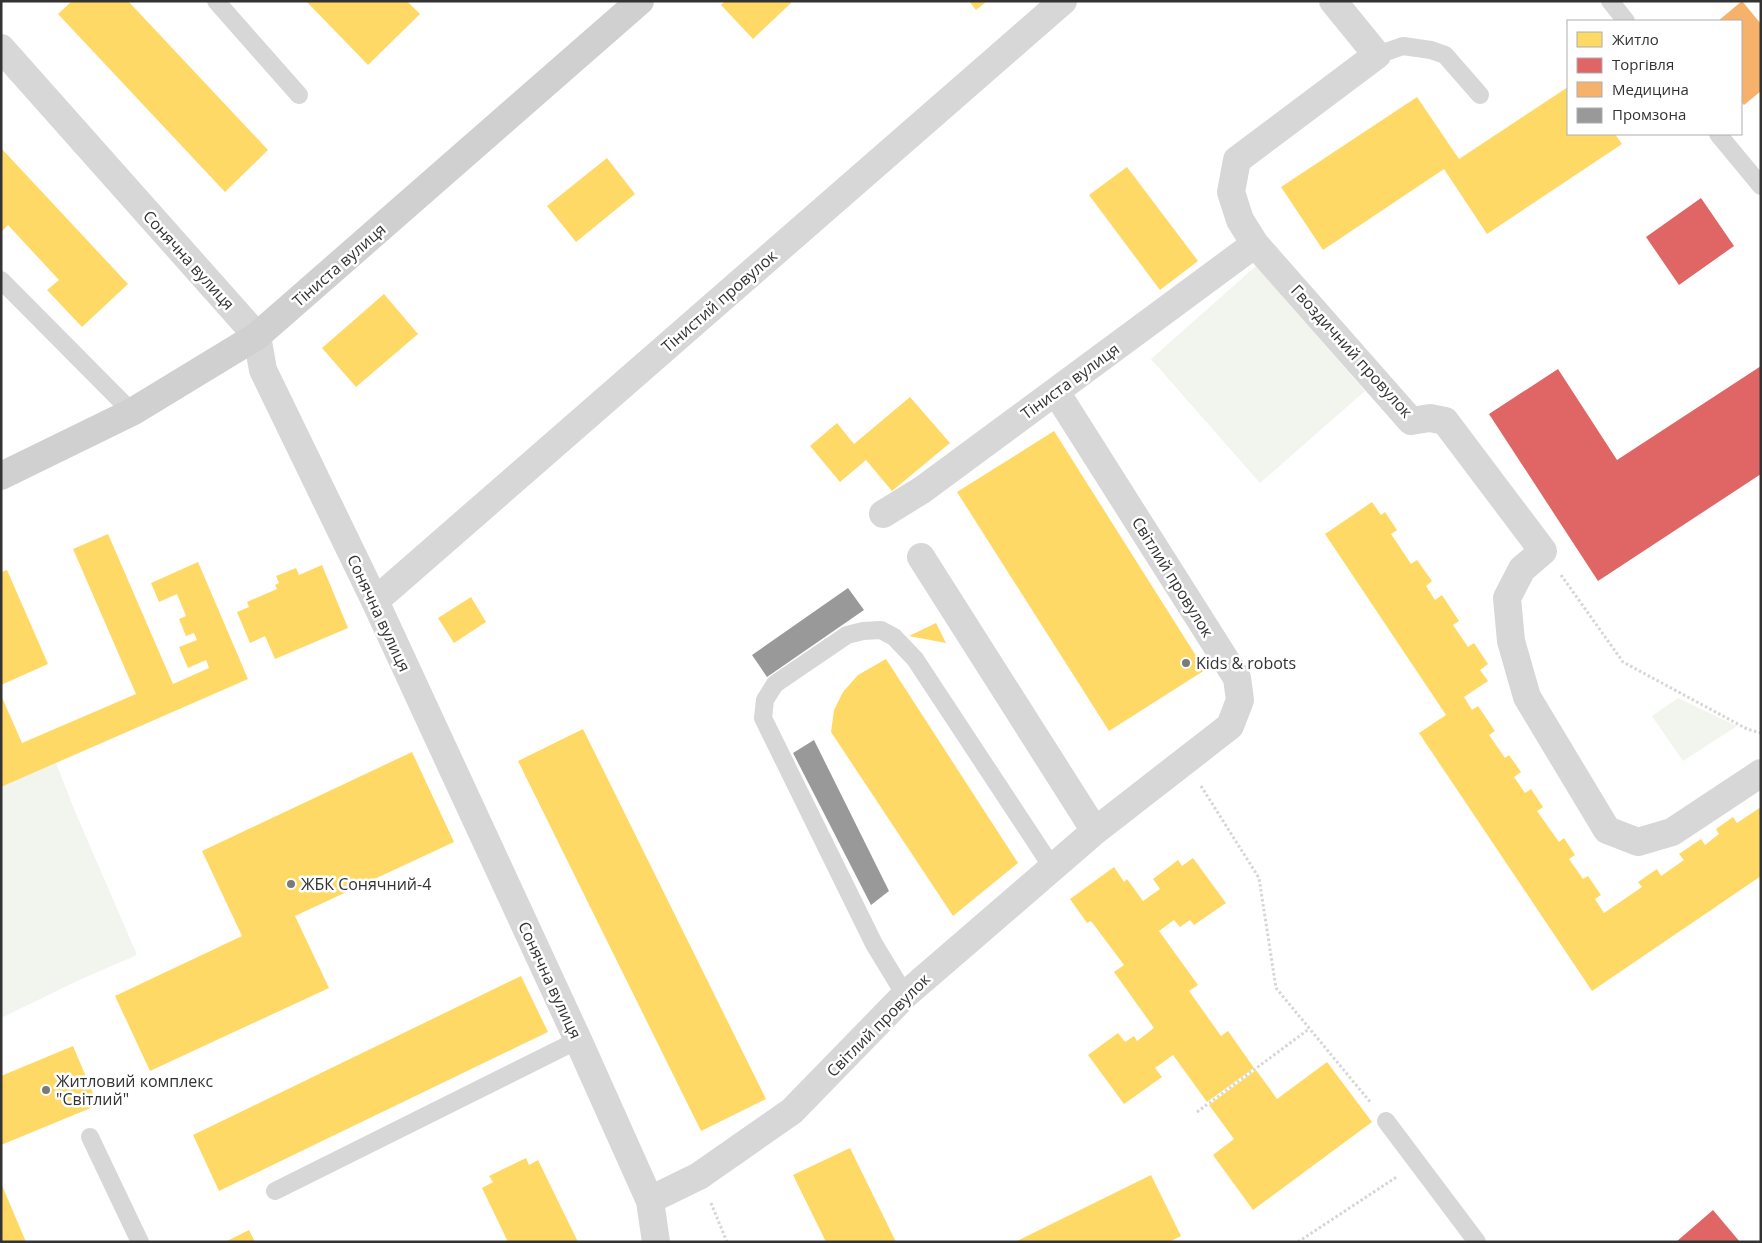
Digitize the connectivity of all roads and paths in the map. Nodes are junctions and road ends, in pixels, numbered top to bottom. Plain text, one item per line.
1 (216, 1) edge
2 (640, 1) edge
3 (1063, 1) edge
4 (1333, 1) edge
5 (1610, 1) edge
6 (1625, 20) edge
7 (1, 48) edge
8 (1378, 55) junction
9 (299, 95) dead end
10 (1480, 96) dead end
11 (1719, 135) edge
12 (1761, 186) edge
13 (1255, 244) junction
14 (1, 280) edge
15 (257, 336) junction
16 (1056, 392) junction
17 (132, 412) junction
18 (1, 476) edge
19 (883, 514) dead end
20 (1543, 551) junction
21 (921, 557) dead end
22 (375, 602) junction
23 (1761, 733) edge
24 (1185, 761) junction
25 (1761, 773) edge
26 (1095, 831) junction
27 (1052, 867) junction
28 (905, 995) junction
29 (1309, 1029) junction
30 (578, 1040) junction
31 (1197, 1112) dead end
32 (1386, 1121) joint
33 (90, 1137) dead end
34 (1417, 1163) junction
35 (700, 1176) junction
36 (275, 1191) dead end
37 (650, 1201) junction
38 (140, 1242) edge
39 (656, 1242) edge
40 (727, 1242) edge
41 (1298, 1242) edge
42 (1477, 1242) edge

1 - 9 lane
2 - 15 street, Тіниста вулиця
3 - 22 street, Тінистий провулок
4 - 8 street
5 - 6 lane
7 - 15 street, Сонячна вулиця
8 - 10 lane
8 - 13 street, Гвоздичний провулок
11 - 12 lane
13 - 16 street, Тіниста вулиця
13 - 20 street, Гвоздичний провулок
14 - 17 lane
15 - 17 street, Тіниста вулиця
15 - 22 street, Сонячна вулиця
16 - 19 street, Тіниста вулиця
16 - 24 street, Світлий провулок
17 - 18 street, Тіниста вулиця
20 - 23 path
20 - 25 street
21 - 26 street
22 - 30 street, Сонячна вулиця
24 - 26 street, Світлий провулок
24 - 29 path
26 - 27 street, Світлий провулок
27 - 28 street, Світлий провулок
27 - 28 lane
28 - 35 street, Світлий провулок
29 - 31 path
29 - 32 path
30 - 36 lane
30 - 37 street, Сонячна вулиця
32 - 34 lane
33 - 38 lane
34 - 41 path
34 - 42 lane
35 - 37 street, Світлий провулок
35 - 40 path
37 - 39 street, Сонячна вулиця

